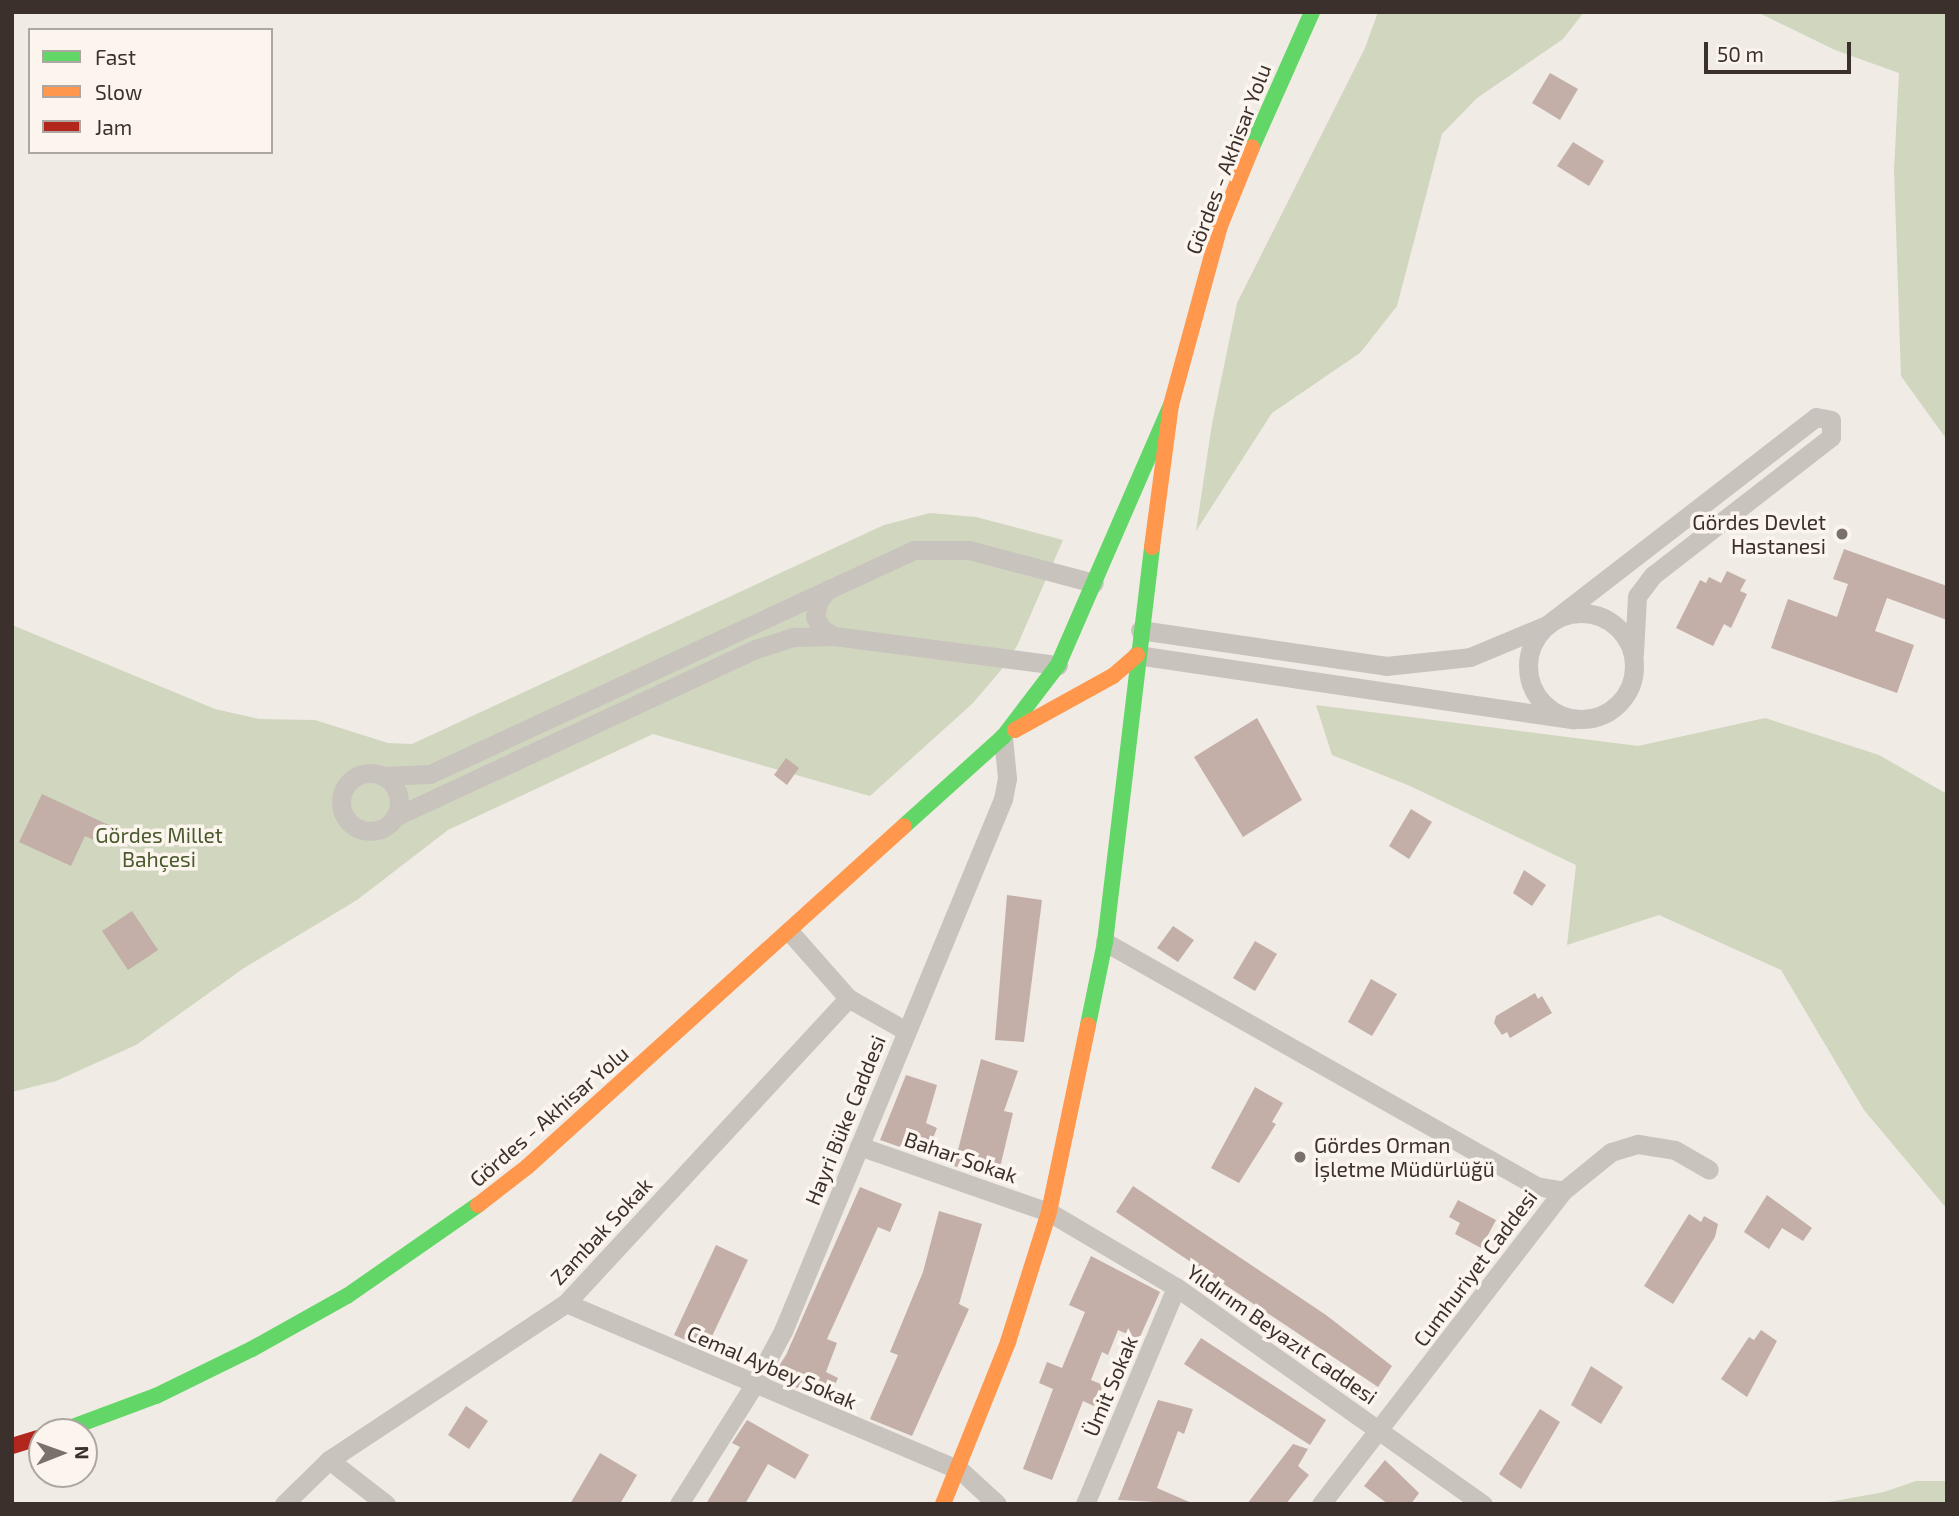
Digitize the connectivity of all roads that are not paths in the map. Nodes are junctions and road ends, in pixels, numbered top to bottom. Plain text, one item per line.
1 (1312, 12) edge
2 (1171, 405) junction
3 (1114, 571) dead end
4 (1129, 580) dead end
5 (1094, 583) junction
6 (829, 588) junction
7 (1143, 610) junction
8 (1547, 625) junction
9 (1140, 630) junction
10 (834, 636) junction
11 (1633, 654) junction
12 (1137, 655) junction
13 (1058, 665) junction
14 (1088, 689) junction
15 (1573, 719) junction
16 (1127, 729) junction
17 (1003, 737) junction
18 (382, 776) junction
19 (395, 817) junction
20 (789, 930) junction
21 (1105, 942) junction
22 (848, 998) junction
23 (906, 1031) junction
24 (859, 1146) junction
25 (1709, 1170) dead end
26 (1563, 1191) junction
27 (1049, 1212) junction
28 (1176, 1287) junction
29 (566, 1303) junction
30 (754, 1385) junction
31 (97, 1418) edge
32 (1379, 1430) junction
33 (329, 1460) junction
34 (960, 1470) junction
35 (284, 1504) edge
36 (386, 1504) edge
37 (679, 1504) edge
38 (943, 1504) edge
39 (997, 1504) edge
40 (1086, 1504) edge
41 (1321, 1504) edge
42 (1483, 1504) edge

1 - 2 main road, Gördes - Akhisar Yolu
2 - 5 main road, Gördes - Akhisar Yolu
2 - 7 main road, Gördes - Akhisar Yolu
3 - 5 main road
4 - 7 main road
5 - 6 street
5 - 13 main road, Gördes - Akhisar Yolu
6 - 10 street
6 - 18 street
7 - 9 main road, Gördes - Akhisar Yolu
8 - 9 street
8 - 11 street
8 - 11 street
8 - 15 street
9 - 12 main road, Gördes - Akhisar Yolu
10 - 13 street
10 - 19 street
11 - 15 street
12 - 14 main road, Gördes - Akhisar Yolu
12 - 15 street
12 - 16 main road, Gördes - Akhisar Yolu
13 - 14 main road
13 - 17 main road, Gördes - Akhisar Yolu
14 - 16 main road
14 - 17 main road, Gördes - Akhisar Yolu
16 - 21 main road, Gördes - Akhisar Yolu
17 - 20 main road, Gördes - Akhisar Yolu
17 - 23 street, Hayri Büke Caddesi
18 - 19 street
18 - 19 street
20 - 22 street
20 - 31 main road, Gördes - Akhisar Yolu
21 - 26 street
21 - 27 main road, Gördes - Akhisar Yolu
22 - 23 street
22 - 29 street, Zambak Sokak
23 - 24 street, Hayri Büke Caddesi
24 - 27 street, Bahar Sokak
24 - 30 street, Hayri Büke Caddesi
25 - 26 street, Cumhuriyet Caddesi
26 - 32 street, Cumhuriyet Caddesi
27 - 28 street, Yıldırım Beyazıt Caddesi
27 - 34 main road, Gördes - Akhisar Yolu
28 - 32 street, Yıldırım Beyazıt Caddesi
28 - 40 street, Ümit Sokak
29 - 30 street, Cemal Aybey Sokak
29 - 33 street, Zambak Sokak
30 - 34 street, Cemal Aybey Sokak
30 - 37 street, Hayri Büke Caddesi
32 - 41 street, Cumhuriyet Caddesi
32 - 42 street, Yıldırım Beyazıt Caddesi
33 - 35 street, Zambak Sokak
33 - 36 street
34 - 38 main road, Gördes - Akhisar Yolu
34 - 39 street

